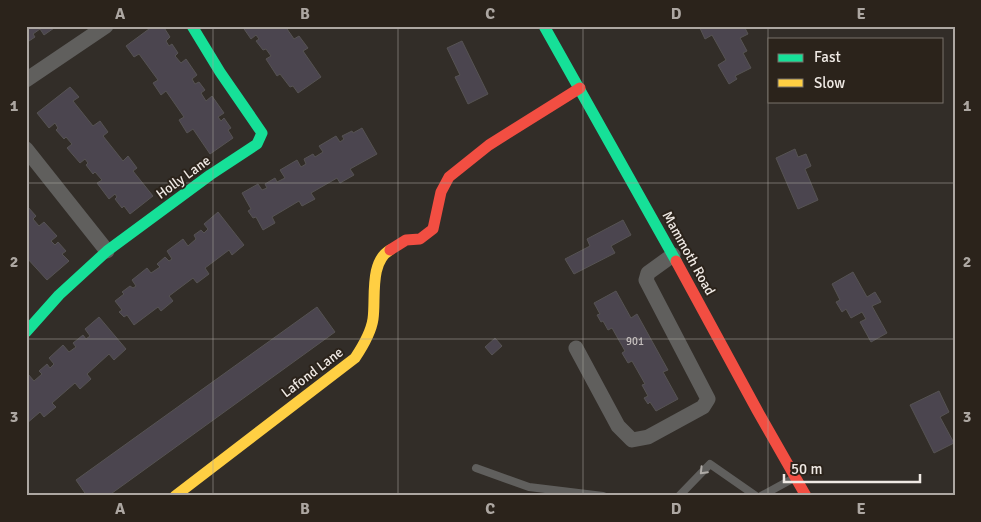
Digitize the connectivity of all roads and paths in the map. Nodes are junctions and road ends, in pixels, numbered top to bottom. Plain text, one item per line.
1 (106, 26) edge
2 (192, 26) edge
3 (544, 26) edge
4 (26, 80) edge
5 (580, 88) junction
6 (26, 149) edge
7 (107, 251) junction
8 (673, 255) junction
9 (26, 332) edge
10 (576, 348) dead end
11 (476, 468) dead end
12 (796, 478) junction
13 (175, 496) edge
14 (603, 496) edge
15 (679, 496) edge
16 (756, 496) edge
17 (761, 496) edge
18 (806, 496) edge

1 - 4 street
2 - 7 street, Holly Lane
3 - 5 street, Mammoth Road
5 - 8 street, Mammoth Road
5 - 13 street, Lafond Lane
6 - 7 street
7 - 9 street, Holly Lane
8 - 10 street
8 - 12 street, Mammoth Road
11 - 14 lane
12 - 17 lane
12 - 18 street, Mammoth Road
16 -> 15 lane

